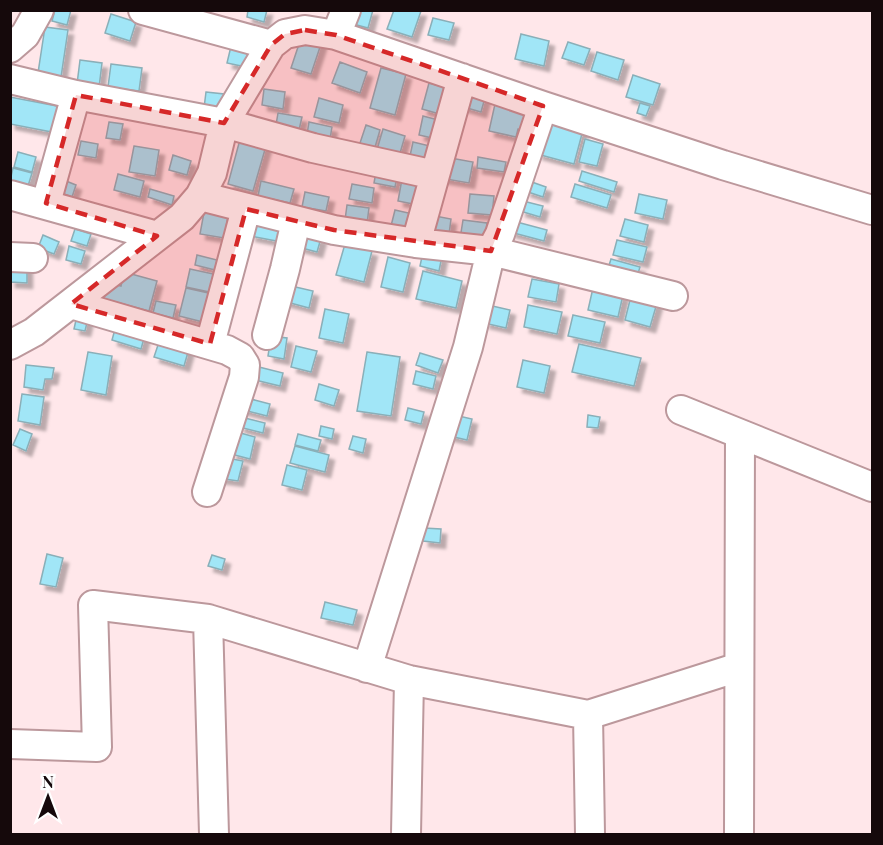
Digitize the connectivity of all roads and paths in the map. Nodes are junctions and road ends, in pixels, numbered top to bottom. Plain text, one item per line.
1 (39, 10) edge
2 (143, 10) edge
3 (341, 23) edge
4 (281, 30) edge
5 (10, 48) edge
6 (462, 78) junction
7 (10, 79) edge
8 (76, 95) junction
9 (543, 106) junction
10 (224, 123) junction
11 (435, 175) junction
12 (10, 195) edge
13 (200, 196) junction
14 (46, 203) junction
15 (246, 209) junction
16 (873, 210) edge
17 (296, 222) junction
18 (158, 236) junction
19 (416, 243) junction
20 (491, 251) junction
21 (673, 296) dead end
22 (71, 304) junction
23 (267, 335) dead end
24 (210, 344) junction
25 (10, 345) edge
26 (681, 410) dead end
27 (740, 434) junction
28 (873, 487) edge
29 (207, 492) dead end
30 (208, 619) junction
31 (739, 667) junction
32 (367, 668) junction
33 (409, 680) junction
34 (588, 715) junction
35 (10, 744) edge
36 (214, 834) edge
37 (406, 834) edge
38 (590, 834) edge
39 (739, 834) edge

1 - 5 street
2 - 4 street
3 - 4 street
3 - 6 street
4 - 10 street
6 - 9 street
6 - 11 street
7 - 8 street
8 - 10 street
8 - 14 street
9 - 16 street
9 - 20 street
10 - 11 street
10 - 13 street
11 - 19 street
12 - 14 street
13 - 15 street
13 - 18 street
14 - 18 street
15 - 17 street
15 - 24 street
17 - 19 street
17 - 23 street
18 - 22 street
19 - 20 street
20 - 21 street
20 - 32 street
22 - 24 street
22 - 25 street
24 - 29 street
26 - 27 street
27 - 28 street
27 - 31 street
30 - 32 street
30 - 35 street
30 - 36 street
31 - 34 street
31 - 39 street
32 - 33 street
33 - 34 street
33 - 37 street
34 - 38 street

